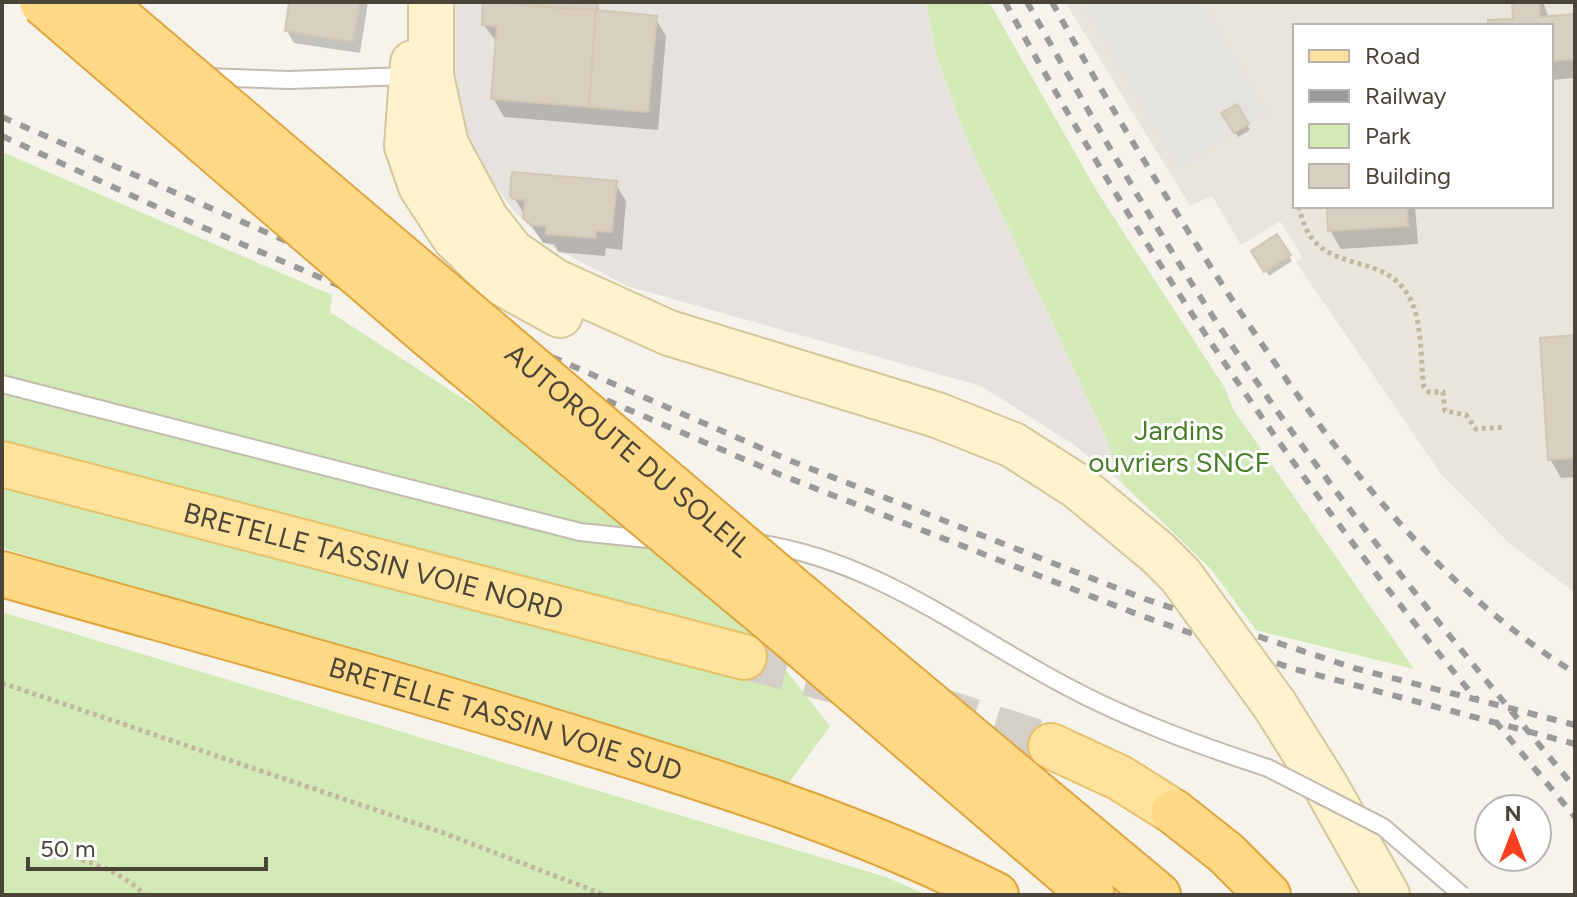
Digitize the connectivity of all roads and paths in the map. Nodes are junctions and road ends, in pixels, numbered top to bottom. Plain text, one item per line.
1 (23, 2) edge
2 (42, 2) edge
3 (101, 2) edge
4 (417, 2) edge
5 (431, 2) edge
6 (422, 76) junction
7 (1300, 208) edge
8 (2, 384) edge
9 (1505, 427) dead end
10 (2, 464) edge
11 (2, 574) edge
12 (787, 609) junction
13 (744, 657) tunnel mouth
14 (2, 683) edge
15 (1051, 746) tunnel mouth
16 (1174, 812) joint
17 (43, 849) dead end
18 (145, 895) edge
19 (605, 895) edge
20 (996, 895) edge
21 (1092, 895) edge
22 (1158, 895) edge
23 (1268, 895) edge
24 (1387, 895) edge
25 (1462, 895) edge

1 - 6 lane
2 - 12 highway, AUTOROUTE DU SOLEIL, bridge
3 - 12 highway, AUTOROUTE DU SOLEIL, bridge
4 - 6 main road
5 - 6 main road
6 - 24 main road, bridge
7 - 9 path
8 - 25 lane, bridge
10 - 13 main road, BRETELLE TASSIN VOIE NORD
11 - 20 highway, BRETELLE TASSIN VOIE SUD
12 - 21 highway, AUTOROUTE DU SOLEIL
12 - 22 highway, AUTOROUTE DU SOLEIL
14 - 19 path
15 - 16 main road
16 - 23 highway
17 - 18 path

